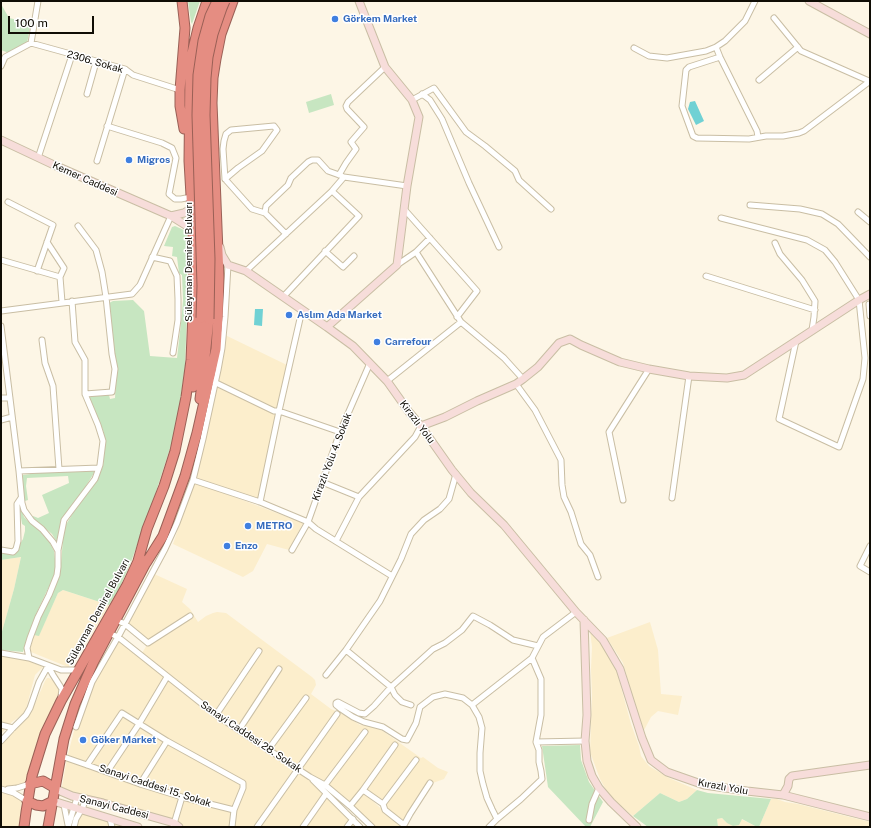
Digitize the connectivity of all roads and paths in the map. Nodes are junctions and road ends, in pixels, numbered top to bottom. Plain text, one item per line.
1 (38, 1) edge
2 (182, 1) edge
3 (207, 1) edge
4 (217, 1) edge
5 (226, 1) edge
6 (233, 1) edge
7 (359, 1) edge
8 (755, 1) edge
9 (809, 1) edge
10 (774, 18) dead end
11 (198, 28) junction
12 (221, 34) junction
13 (870, 34) edge
14 (31, 43) junction
15 (716, 47) junction
16 (798, 47) junction
17 (634, 48) dead end
18 (72, 55) junction
19 (3, 56) edge
20 (720, 57) junction
21 (96, 62) junction
22 (1, 66) edge
23 (385, 67) junction
24 (125, 69) junction
25 (759, 80) dead end
26 (870, 81) edge
27 (180, 90) junction
28 (86, 94) dead end
29 (422, 94) junction
30 (412, 100) junction
31 (107, 126) junction
32 (758, 137) junction
33 (1, 140) edge
34 (38, 158) junction
35 (97, 161) dead end
36 (189, 161) junction
37 (342, 176) junction
38 (225, 178) junction
39 (407, 186) junction
40 (332, 191) junction
41 (191, 197) junction
42 (8, 202) dead end
43 (750, 205) dead end
44 (192, 208) junction
45 (551, 209) dead end
46 (404, 210) junction
47 (858, 212) dead end
48 (265, 213) junction
49 (171, 216) junction
50 (720, 218) dead end
51 (870, 222) edge
52 (78, 226) dead end
53 (193, 230) junction
54 (286, 234) junction
55 (430, 238) junction
56 (217, 239) junction
57 (47, 242) junction
58 (776, 243) dead end
59 (499, 247) dead end
60 (325, 251) junction
61 (416, 252) junction
62 (354, 256) dead end
63 (152, 257) junction
64 (870, 257) edge
65 (1, 260) edge
66 (228, 265) junction
67 (397, 265) junction
68 (37, 271) junction
69 (246, 272) junction
70 (706, 276) dead end
71 (60, 277) junction
72 (219, 277) junction
73 (870, 294) edge
74 (106, 297) junction
75 (283, 297) junction
76 (859, 300) junction
77 (72, 301) junction
78 (62, 302) junction
79 (870, 304) edge
80 (302, 310) junction
81 (814, 310) junction
82 (1, 311) edge
83 (870, 316) edge
84 (457, 317) junction
85 (205, 319) junction
86 (461, 322) junction
87 (1, 326) edge
88 (327, 327) junction
89 (812, 330) junction
90 (42, 340) dead end
91 (796, 341) junction
92 (174, 353) dead end
93 (868, 359) edge
94 (370, 363) junction
95 (649, 369) junction
96 (689, 376) junction
97 (523, 379) junction
98 (212, 381) junction
99 (387, 381) junction
100 (516, 384) junction
101 (85, 394) junction
102 (1, 398) edge
103 (10, 398) junction
104 (279, 411) junction
105 (12, 417) junction
106 (1, 420) edge
107 (421, 426) junction
108 (340, 432) junction
109 (99, 468) junction
110 (59, 470) junction
111 (19, 471) junction
112 (456, 474) junction
113 (193, 480) junction
114 (322, 482) junction
115 (359, 497) junction
116 (21, 498) junction
117 (672, 498) dead end
118 (623, 500) dead end
119 (260, 502) junction
120 (308, 522) junction
121 (336, 542) junction
122 (870, 546) edge
123 (1, 550) edge
124 (292, 550) dead end
125 (58, 551) junction
126 (142, 562) junction
127 (870, 572) edge
128 (392, 576) junction
129 (598, 577) dead end
130 (576, 612) junction
131 (190, 616) dead end
132 (116, 620) junction
133 (584, 620) junction
134 (125, 624) junction
135 (109, 633) junction
136 (118, 637) junction
137 (538, 646) junction
138 (346, 650) junction
139 (259, 652) dead end
140 (1, 654) edge
141 (29, 658) junction
142 (532, 658) junction
143 (48, 666) junction
144 (279, 669) dead end
145 (78, 670) junction
146 (326, 675) dead end
147 (167, 677) junction
148 (391, 687) junction
149 (306, 698) dead end
150 (61, 701) junction
151 (411, 705) dead end
152 (472, 705) junction
153 (337, 714) dead end
154 (216, 715) junction
155 (139, 724) junction
156 (1, 725) edge
157 (76, 727) dead end
158 (12, 728) junction
159 (239, 730) junction
160 (365, 732) dead end
161 (1, 741) edge
162 (167, 741) junction
163 (585, 741) junction
164 (536, 742) junction
165 (395, 745) dead end
166 (268, 750) junction
167 (61, 756) junction
168 (416, 760) dead end
169 (87, 765) junction
170 (870, 765) edge
171 (298, 769) junction
172 (107, 772) junction
173 (310, 777) junction
174 (430, 783) dead end
175 (30, 784) junction
176 (140, 784) junction
177 (326, 785) junction
178 (55, 788) junction
179 (599, 788) junction
180 (3, 789) edge
181 (363, 790) junction
182 (326, 794) junction
183 (783, 795) junction
184 (182, 797) junction
185 (81, 799) junction
186 (27, 801) junction
187 (53, 801) junction
188 (64, 804) junction
189 (383, 804) junction
190 (350, 806) junction
191 (77, 809) junction
192 (234, 810) junction
193 (870, 817) edge
194 (110, 818) junction
195 (352, 818) junction
196 (497, 818) junction
197 (588, 820) dead end
198 (175, 826) edge
199 (404, 826) edge
200 (24, 827) edge
201 (48, 827) edge
202 (68, 827) edge
203 (74, 827) edge
204 (112, 827) edge
205 (138, 827) edge
206 (232, 827) edge
207 (257, 827) edge
208 (303, 827) edge
209 (347, 827) edge
210 (360, 827) edge
211 (372, 827) edge
212 (489, 827) edge
213 (637, 827) edge

1 - 14 street
2 - 27 highway
3 - 11 highway
4 - 85 highway, Süleyman Demirel Bulvarı, bridge
5 - 6 street
5 - 85 highway, Süleyman Demirel Bulvarı, bridge
6 - 12 highway
7 - 23 street
8 - 15 street
9 - 13 street
10 - 16 street
11 - 12 highway
11 - 36 highway
12 - 56 highway
14 - 18 street, 2306. Sokak
14 - 19 street
15 - 17 street
15 - 20 street
16 - 25 street
16 - 26 street
18 - 21 street, 2306. Sokak
18 - 34 street
19 - 22 street
20 - 32 street
20 - 32 street
21 - 24 street, 2306. Sokak
21 - 28 street
23 - 30 street
23 - 37 street
24 - 27 street, 2306. Sokak
24 - 31 street
26 - 32 street
27 - 36 highway
29 - 30 street
29 - 45 street
29 - 59 street
30 - 39 street
31 - 35 street
31 - 41 street
33 - 34 street, Kemer Caddesi
34 - 49 street, Kemer Caddesi
36 - 41 highway
37 - 39 street
37 - 40 street
37 - 48 street
38 - 38 street
38 - 48 street
39 - 46 street
40 - 54 street
40 - 60 street
41 - 44 highway
42 - 57 street
43 - 64 street
44 - 49 street
44 - 53 highway
46 - 55 street
46 - 67 street
47 - 51 street
48 - 54 street
49 - 53 street, Kemer Caddesi
49 - 63 street
50 - 76 street
52 - 74 street
53 - 126 highway
54 - 69 street
55 - 61 street
55 - 84 street
56 - 66 street
56 - 72 highway
57 - 68 street
57 - 71 street
58 - 81 street
60 - 62 street
60 - 75 street
61 - 67 street
61 - 84 street
63 - 74 street
63 - 92 street
65 - 68 street
66 - 69 street, Kirazlı Yolu
66 - 72 street
66 - 98 street
67 - 88 street
68 - 71 street
69 - 75 street, Kirazlı Yolu
70 - 81 street
71 - 78 street
72 - 98 highway
73 - 76 street
74 - 77 street
74 - 101 street
75 - 80 street, Kirazlı Yolu
76 - 89 street
76 - 93 street
77 - 78 street
77 - 101 street
78 - 82 street
79 - 83 street
80 - 88 street, Kirazlı Yolu
80 - 104 street
81 - 89 street
84 - 86 street
85 - 126 highway, Süleyman Demirel Bulvarı
86 - 97 street
86 - 99 street
87 - 103 street
88 - 94 street, Kirazlı Yolu
89 - 91 street
90 - 110 street
91 - 93 street
91 - 96 street
94 - 99 street, Kirazlı Yolu
94 - 108 street, Kirazlı Yolu 4. Sokak
95 - 96 street
95 - 97 street
95 - 118 street
96 - 117 street
97 - 100 street
98 - 104 street
98 - 113 street
98 - 126 highway
99 - 107 street, Kirazlı Yolu
100 - 107 street
100 - 129 street
101 - 109 street
102 - 103 street
103 - 105 street
104 - 108 street
104 - 119 street
105 - 106 street
105 - 111 street
107 - 112 street, Kirazlı Yolu
107 - 115 street
108 - 114 street, Kirazlı Yolu 4. Sokak
109 - 110 street
109 - 125 street
110 - 111 street
111 - 116 street
112 - 128 street
112 - 130 street, Kirazlı Yolu
113 - 119 street
113 - 134 street
114 - 115 street
114 - 120 street, Kirazlı Yolu 4. Sokak
115 - 121 street
116 - 123 street
116 - 125 street
119 - 120 street
120 - 121 street
120 - 124 street, Kirazlı Yolu 4. Sokak
121 - 128 street
122 - 127 street
125 - 141 street
126 - 132 highway, Süleyman Demirel Bulvarı
126 - 145 highway, Süleyman Demirel Bulvarı
128 - 138 street
130 - 133 street, Kırazlı Yolu
130 - 137 street
131 - 134 street
132 - 134 street
132 - 135 highway, Süleyman Demirel Bulvarı
133 - 163 street
133 - 183 street, Kırazlı Yolu
134 - 136 street
135 - 136 street, Sanayi Caddesi 28. Sokak
135 - 167 highway, Süleyman Demirel Bulvarı
136 - 147 street, Sanayi Caddesi 28. Sokak
136 - 157 street
137 - 142 street
137 - 148 street
138 - 146 street
138 - 148 street
139 - 154 street
140 - 141 street
141 - 143 street
142 - 152 street
142 - 164 street
143 - 145 street
143 - 150 street
143 - 158 street
144 - 159 street
145 - 150 highway, Süleyman Demirel Bulvarı
147 - 154 street, Sanayi Caddesi 28. Sokak
147 - 155 street
148 - 151 street
148 - 152 street
149 - 166 street
150 - 175 highway, Süleyman Demirel Bulvarı
152 - 196 street
153 - 171 street
154 - 159 street, Sanayi Caddesi 28. Sokak
155 - 162 street
155 - 169 street
155 - 172 street
156 - 158 street
158 - 161 street
159 - 166 street, Sanayi Caddesi 28. Sokak
160 - 177 street
162 - 176 street
162 - 192 street
163 - 164 street
163 - 179 street
164 - 196 street
165 - 181 street
166 - 171 street, Sanayi Caddesi 28. Sokak
167 - 169 street, Sanayi Caddesi 15. Sokak
167 - 178 highway, Süleyman Demirel Bulvarı
168 - 189 street
169 - 172 street, Sanayi Caddesi 15. Sokak
170 - 183 street
171 - 173 street, Sanayi Caddesi 28. Sokak
171 - 207 street
172 - 176 street, Sanayi Caddesi 15. Sokak
173 - 177 street, Sanayi Caddesi 28. Sokak
173 - 182 street
174 - 199 street
175 - 178 highway
175 - 180 street
175 - 186 highway, Süleyman Demirel Bulvarı
176 - 184 street, Sanayi Caddesi 15. Sokak
177 - 190 street, Sanayi Caddesi 28. Sokak
178 - 185 street, Sanayi Caddesi
178 - 187 highway, Süleyman Demirel Bulvarı
179 - 197 street
179 - 213 street
180 - 186 street
181 - 189 street
181 - 190 street
182 - 195 street
182 - 208 street
183 - 193 street, Kırazlı Yolu
184 - 192 street, Sanayi Caddesi 15. Sokak
184 - 198 street
185 - 191 street
185 - 191 street
185 - 198 street, Sanayi Caddesi
186 - 187 highway
186 - 200 highway, Süleyman Demirel Bulvarı
187 - 188 street, Sanayi Caddesi
187 - 201 highway, Süleyman Demirel Bulvarı
188 - 191 street, Sanayi Caddesi
188 - 202 street
189 - 199 street
190 - 211 street, Sanayi Caddesi 28. Sokak
191 - 194 street, Sanayi Caddesi
191 - 202 street
191 - 203 street
192 - 206 street
194 - 204 street
194 - 205 street, Sanayi Caddesi
195 - 209 street
195 - 210 street
196 - 212 street

